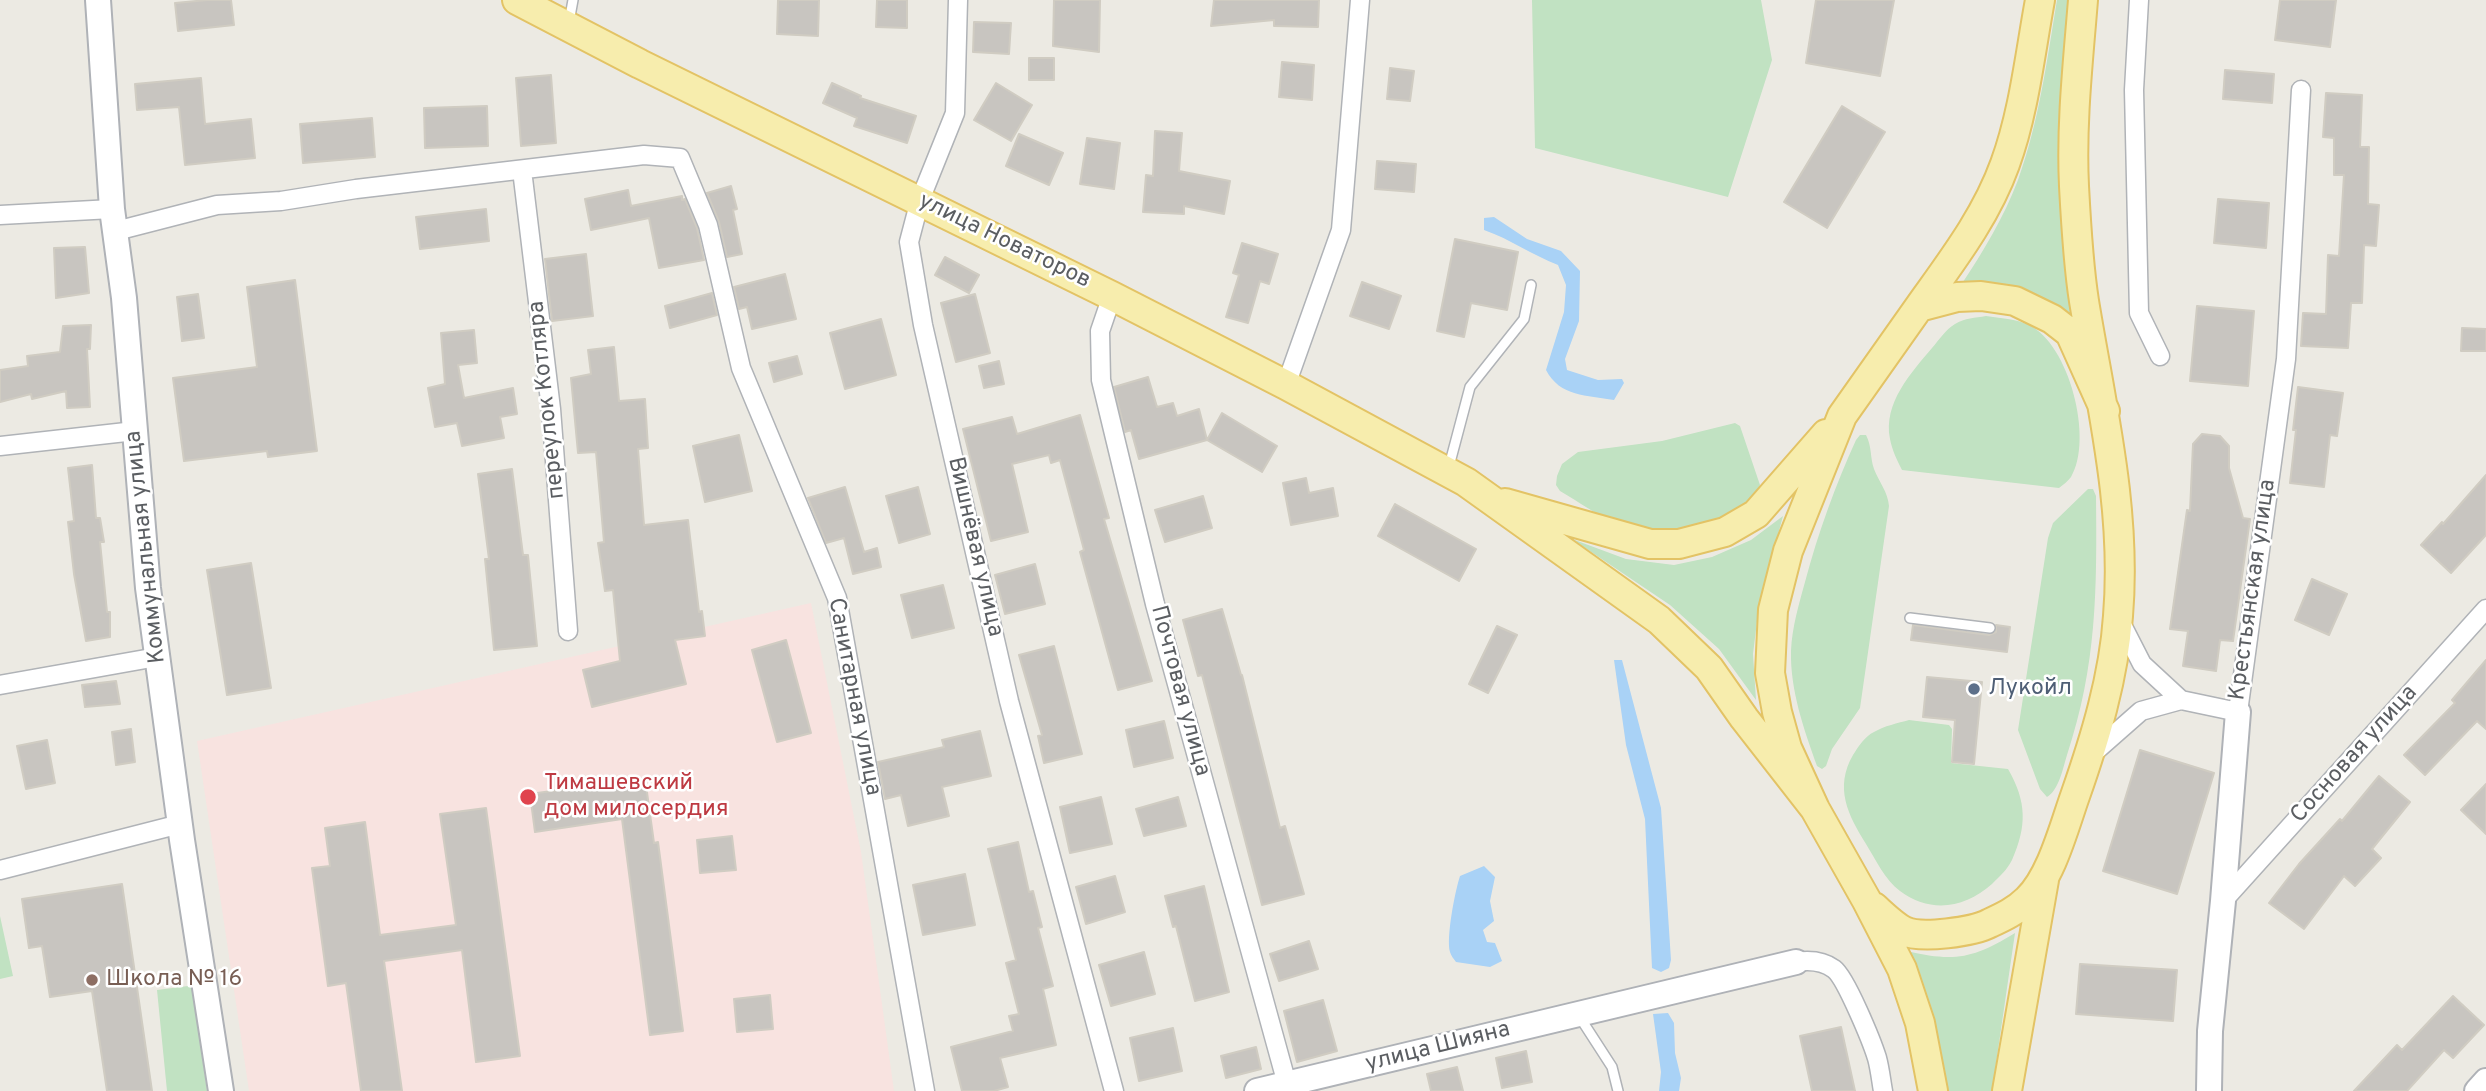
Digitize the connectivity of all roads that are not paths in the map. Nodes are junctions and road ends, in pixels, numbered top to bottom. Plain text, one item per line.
1 (98, 0) edge
2 (517, 0) edge
3 (958, 0) edge
4 (1360, 0) edge
5 (2040, 0) edge
6 (2083, 0) edge
7 (2139, 0) edge
8 (571, 13) edge
9 (2301, 90) dead end
10 (522, 170) junction
11 (920, 200) junction
12 (0, 215) edge
13 (114, 220) junction
14 (1531, 285) dead end
15 (1112, 296) junction
16 (1919, 307) junction
17 (2160, 356) dead end
18 (1286, 385) junction
19 (2105, 411) junction
20 (1842, 416) junction
21 (135, 431) junction
22 (0, 446) edge
23 (1447, 471) junction
24 (1484, 496) junction
25 (2486, 609) edge
26 (2118, 617) junction
27 (1910, 618) dead end
28 (1990, 628) dead end
29 (568, 631) dead end
30 (157, 657) junction
31 (0, 685) edge
32 (2181, 700) junction
33 (2238, 712) junction
34 (2089, 757) junction
35 (1815, 809) junction
36 (180, 824) junction
37 (0, 870) edge
38 (2045, 874) junction
39 (1867, 901) junction
40 (2224, 901) junction
41 (1796, 962) joint
42 (1577, 1014) junction
43 (2486, 1081) edge
44 (1287, 1084) junction
45 (220, 1091) edge
46 (925, 1091) edge
47 (1114, 1091) edge
48 (1256, 1091) edge
49 (1618, 1091) edge
50 (1883, 1091) edge
51 (1933, 1091) edge
52 (2007, 1091) edge
53 (2209, 1091) edge
54 (2477, 1091) edge

1 - 13 main road, Коммунальная улица
2 - 8 main road, улица Новаторов
3 - 11 street, Вишнёвая улица
4 - 18 street
5 - 16 main road
6 - 19 main road
7 - 17 street
8 - 11 main road, улица Новаторов
9 - 33 street, Крестьянская улица
10 - 13 street
10 - 29 street, переулок Котляра
10 - 46 street, Санитарная улица
11 - 15 main road, улица Новаторов
11 - 47 street, Вишнёвая улица
12 - 13 street
13 - 21 main road, Коммунальная улица
14 - 23 lane
15 - 18 main road, улица Новаторов
15 - 44 street, Почтовая улица
16 - 19 main road
16 - 20 main road
18 - 23 main road, улица Новаторов
19 - 26 main road
20 - 24 main road
20 - 35 main road
21 - 22 street
21 - 30 main road, Коммунальная улица
23 - 24 main road, улица Новаторов
24 - 35 main road, улица Новаторов
25 - 40 street, Сосновая улица
26 - 32 street
26 - 34 main road
27 - 28 lane
30 - 31 street
30 - 36 main road, Коммунальная улица
32 - 33 street
32 - 34 street
33 - 40 main road, Крестьянская улица
34 - 38 main road
35 - 39 main road
36 - 37 street
36 - 45 main road, Коммунальная улица
38 - 39 main road
38 - 52 main road
39 - 51 main road
40 - 53 main road, Крестьянская улица
41 - 42 main road, улица Шияна
41 - 50 street
42 - 44 main road, улица Шияна
42 - 49 lane
43 - 54 main road
44 - 48 main road, улица Шияна

